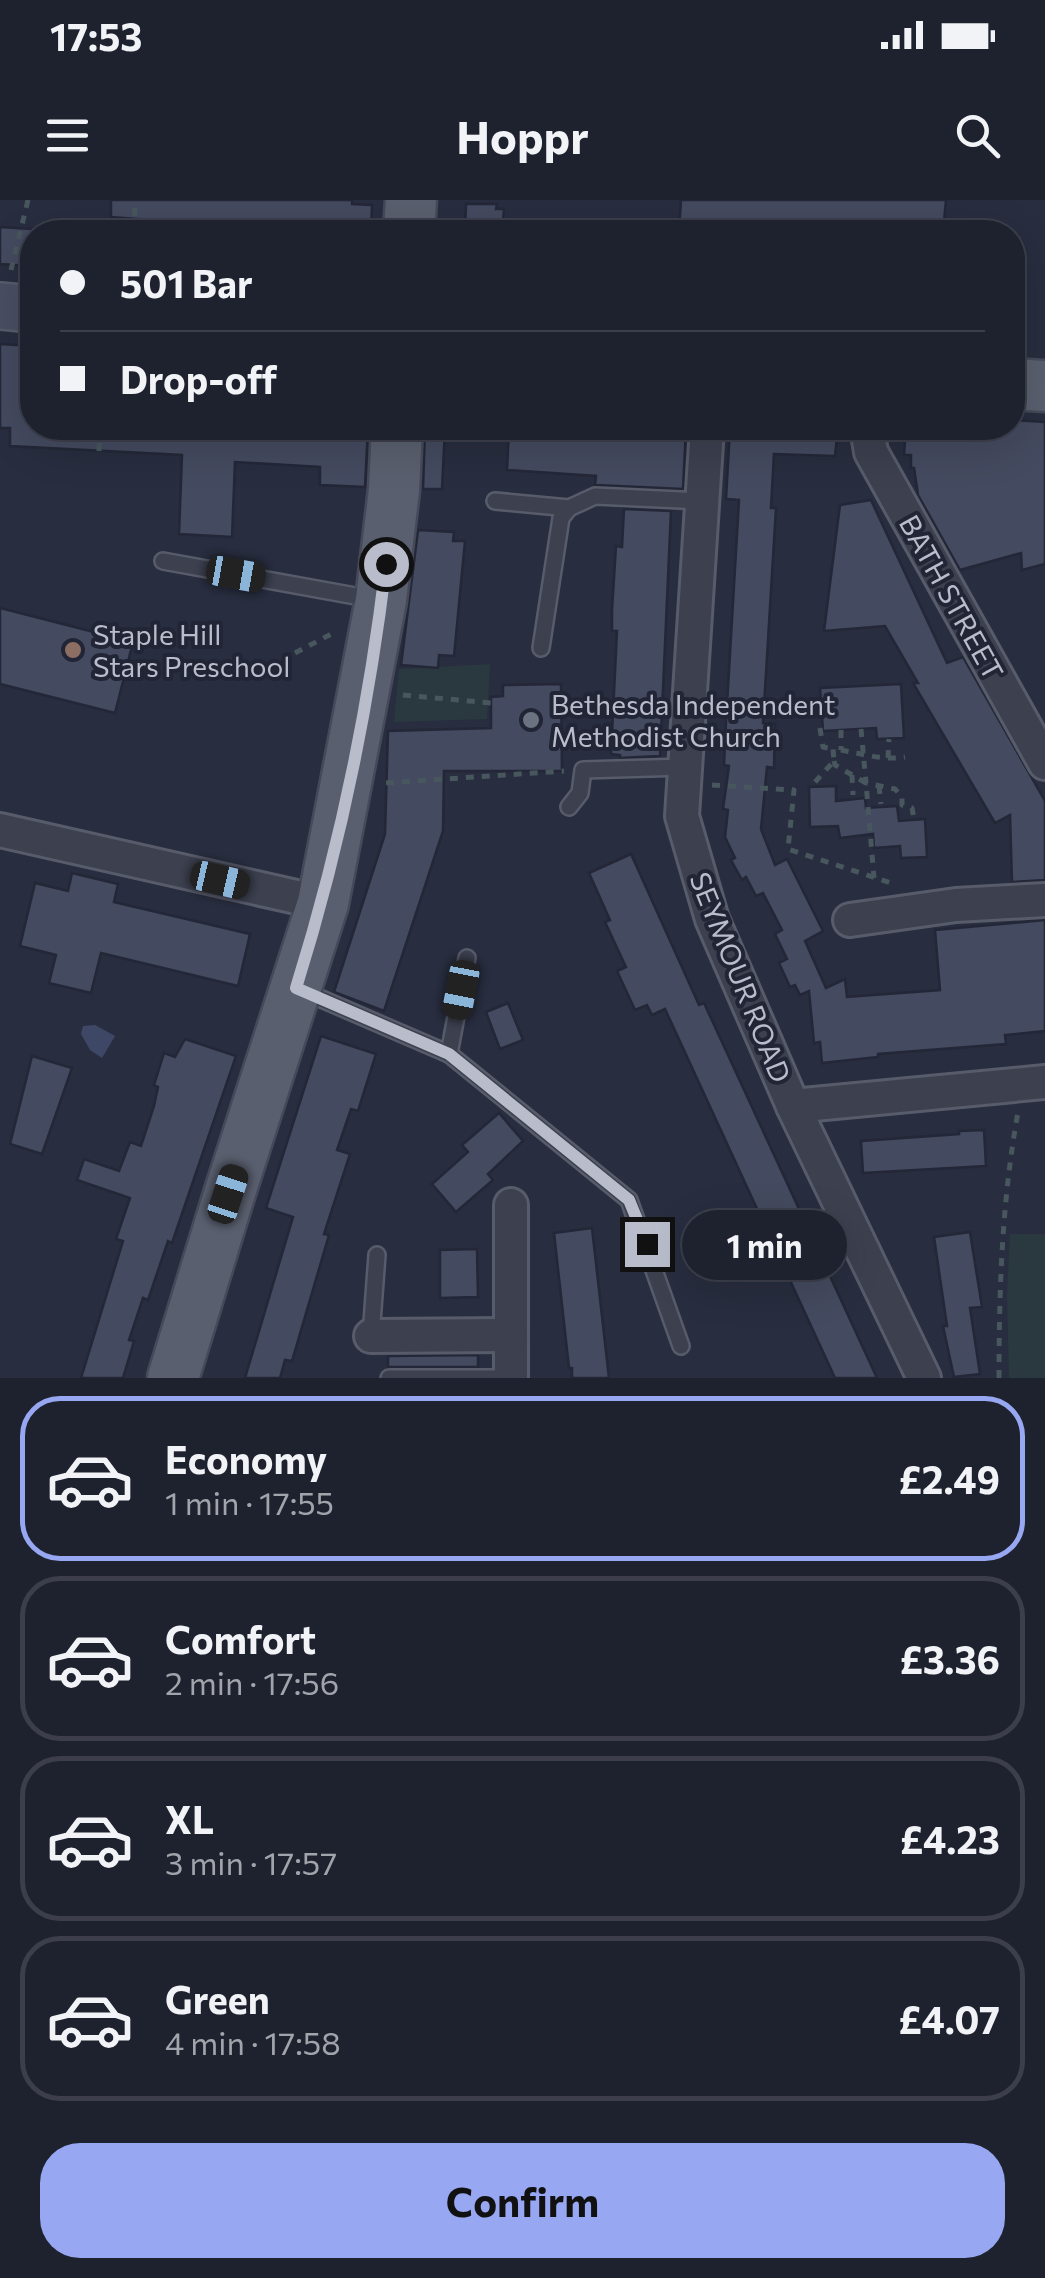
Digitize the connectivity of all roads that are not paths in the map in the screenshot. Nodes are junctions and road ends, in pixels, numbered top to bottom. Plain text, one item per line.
1 (396, 440) edge
2 (707, 440) edge
3 (868, 440) edge
4 (495, 501) dead end
5 (702, 501) junction
6 (569, 508) junction
7 (164, 561) dead end
8 (381, 600) junction
9 (541, 648) dead end
10 (1045, 763) edge
11 (684, 775) junction
12 (568, 806) dead end
13 (0, 830) edge
14 (1045, 900) edge
15 (323, 903) junction
16 (850, 920) dead end
17 (467, 958) dead end
18 (296, 988) junction
19 (449, 1054) junction
20 (1036, 1083) edge
21 (793, 1106) junction
22 (511, 1205) dead end
23 (377, 1255) dead end
24 (510, 1335) junction
25 (370, 1343) joint
26 (680, 1346) dead end
27 (174, 1378) edge
28 (390, 1378) edge
29 (511, 1378) edge
30 (924, 1378) edge

1 - 8 main road
2 - 5 street, SEYMOUR ROAD
3 - 10 street, BATH STREET
4 - 6 lane
5 - 6 lane
5 - 11 street, SEYMOUR ROAD
6 - 9 lane
7 - 8 lane
8 - 15 main road
11 - 12 lane
11 - 21 street, SEYMOUR ROAD
13 - 15 street
14 - 16 street
15 - 18 main road
17 - 19 lane
18 - 19 lane
18 - 27 main road
19 - 26 lane
20 - 21 street
21 - 30 street, SEYMOUR ROAD
22 - 24 street
23 - 25 lane
24 - 25 street
24 - 29 street
28 - 29 lane

